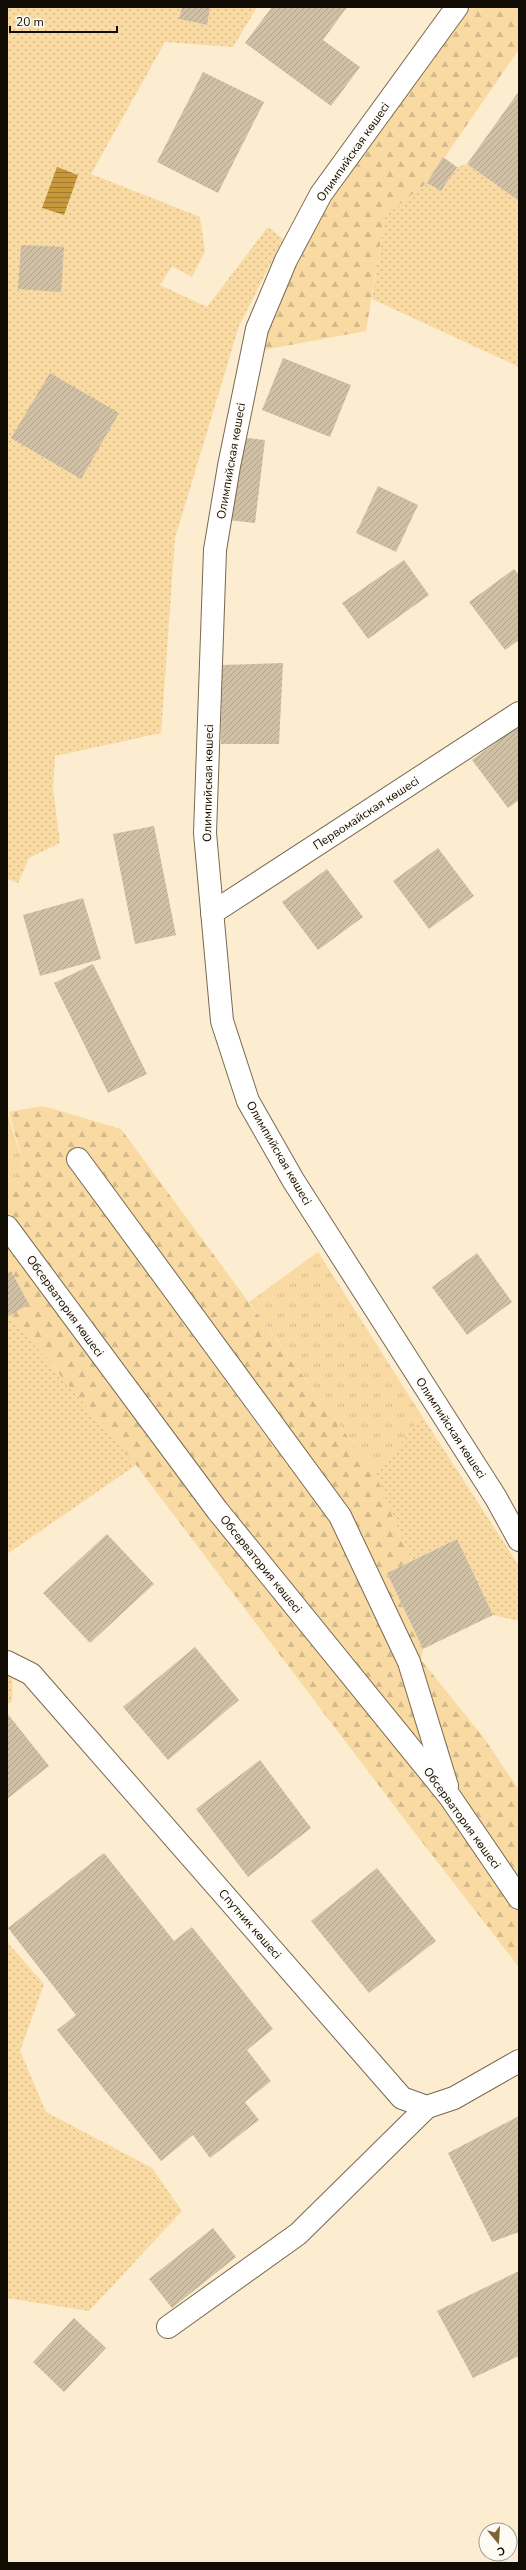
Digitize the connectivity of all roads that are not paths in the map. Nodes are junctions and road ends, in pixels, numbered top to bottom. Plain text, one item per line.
1 (457, 7) edge
2 (519, 713) edge
3 (212, 913) junction
4 (78, 1159) dead end
5 (7, 1227) edge
6 (519, 1540) edge
7 (7, 1662) edge
8 (450, 1797) junction
9 (519, 1898) edge
10 (519, 2061) edge
11 (427, 2107) junction
12 (168, 2327) dead end

1 - 3 street, Олимпийская көшесі
2 - 3 street, Первомайская көшесі
3 - 6 street, Олимпийская көшесі
4 - 8 street
5 - 8 street, Обсерватория көшесі
7 - 11 street, Спутник көшесі
8 - 9 street, Обсерватория көшесі
10 - 11 street
11 - 12 street

